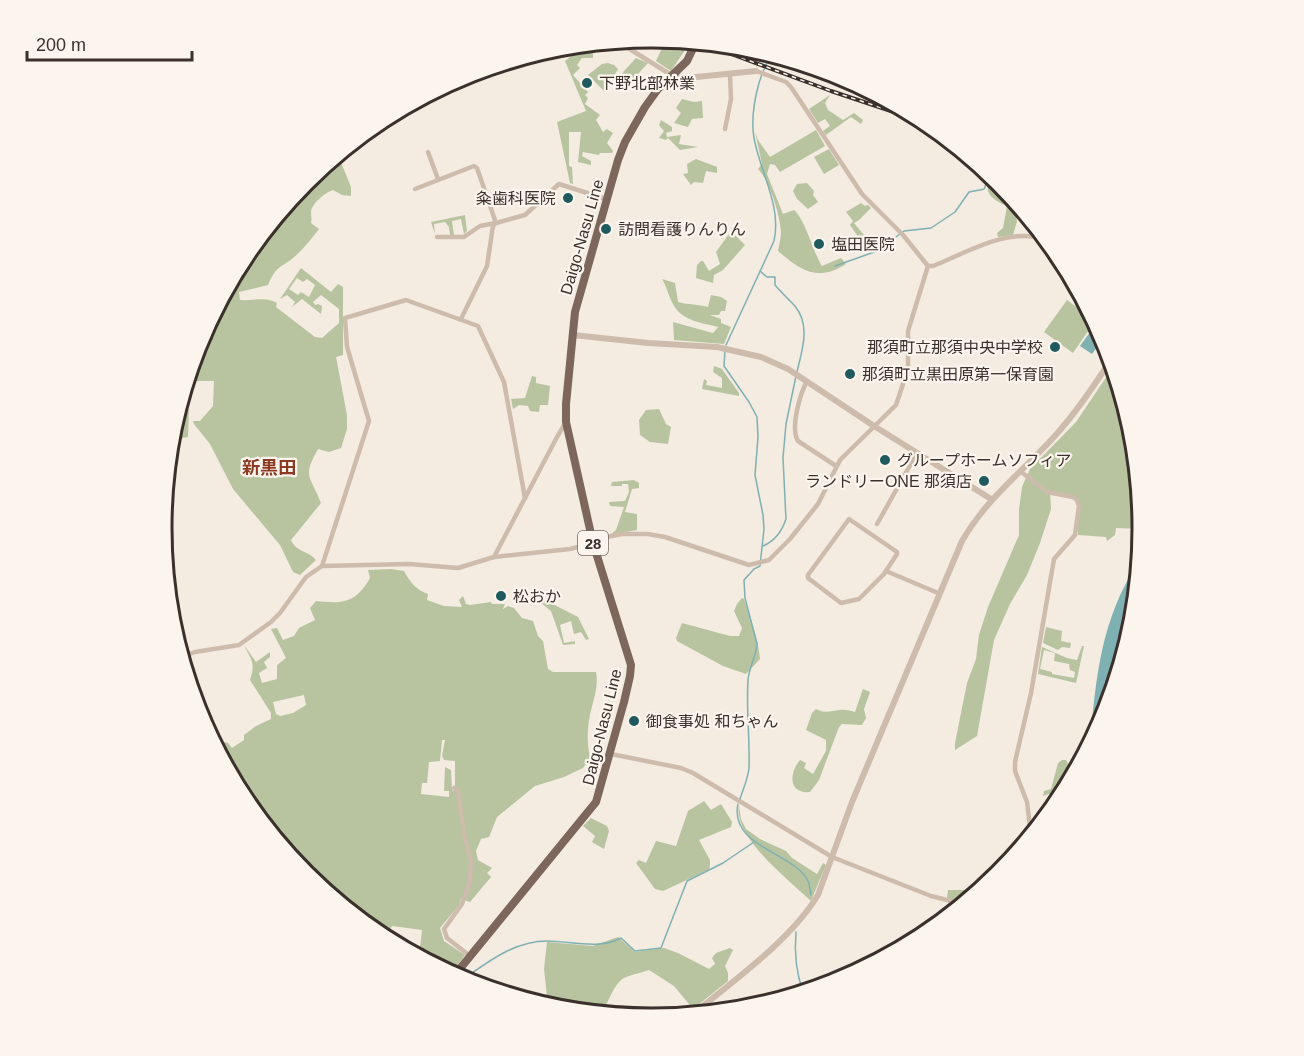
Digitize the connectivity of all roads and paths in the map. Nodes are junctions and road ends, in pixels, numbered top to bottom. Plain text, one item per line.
1 (629, 49) edge
2 (692, 50) edge
3 (757, 72) joint
4 (730, 75) junction
5 (673, 76) junction
6 (725, 129) dead end
7 (428, 152) dead end
8 (438, 179) junction
9 (415, 189) dead end
10 (606, 199) junction
11 (496, 223) junction
12 (437, 237) dead end
13 (1034, 237) edge
14 (928, 266) junction
15 (461, 319) junction
16 (573, 335) junction
17 (1105, 369) edge
18 (807, 381) junction
19 (567, 422) junction
20 (874, 426) junction
21 (917, 453) junction
22 (836, 466) junction
23 (1020, 471) junction
24 (525, 498) junction
25 (991, 499) junction
26 (877, 524) dead end
27 (593, 542) junction
28 (494, 557) junction
29 (322, 566) junction
30 (886, 571) junction
31 (938, 593) junction
32 (189, 654) edge
33 (611, 754) junction
34 (454, 788) dead end
35 (1030, 824) edge
36 (832, 857) junction
37 (953, 902) edge
38 (470, 956) junction
39 (461, 968) edge
40 (703, 1005) edge

1 - 5 street
2 - 5 main road, Daigo-Nasu Line / 28
3 - 4 street
3 - 14 street
4 - 5 street
4 - 6 street
5 - 10 main road, Daigo-Nasu Line / 28
7 - 8 street
8 - 9 street
8 - 11 street
10 - 11 street
10 - 16 main road, Daigo-Nasu Line / 28
11 - 12 street
11 - 15 street
13 - 14 street
14 - 20 street
15 - 24 street
15 - 29 street
16 - 18 street
16 - 19 main road, Daigo-Nasu Line / 28
17 - 23 street
18 - 20 street
18 - 22 street
19 - 24 street
19 - 27 main road, Daigo-Nasu Line / 28
20 - 21 street
20 - 22 street
21 - 25 street
21 - 26 street
22 - 27 street
23 - 25 street
23 - 35 street
24 - 28 street
25 - 31 street
27 - 28 street
27 - 33 main road, Daigo-Nasu Line / 28
28 - 29 street
29 - 32 street
30 - 30 street
30 - 31 street
31 - 36 street
33 - 36 street
33 - 38 main road, Daigo-Nasu Line / 28
34 - 38 street
36 - 37 street
36 - 40 street
38 - 39 main road, Daigo-Nasu Line / 28

